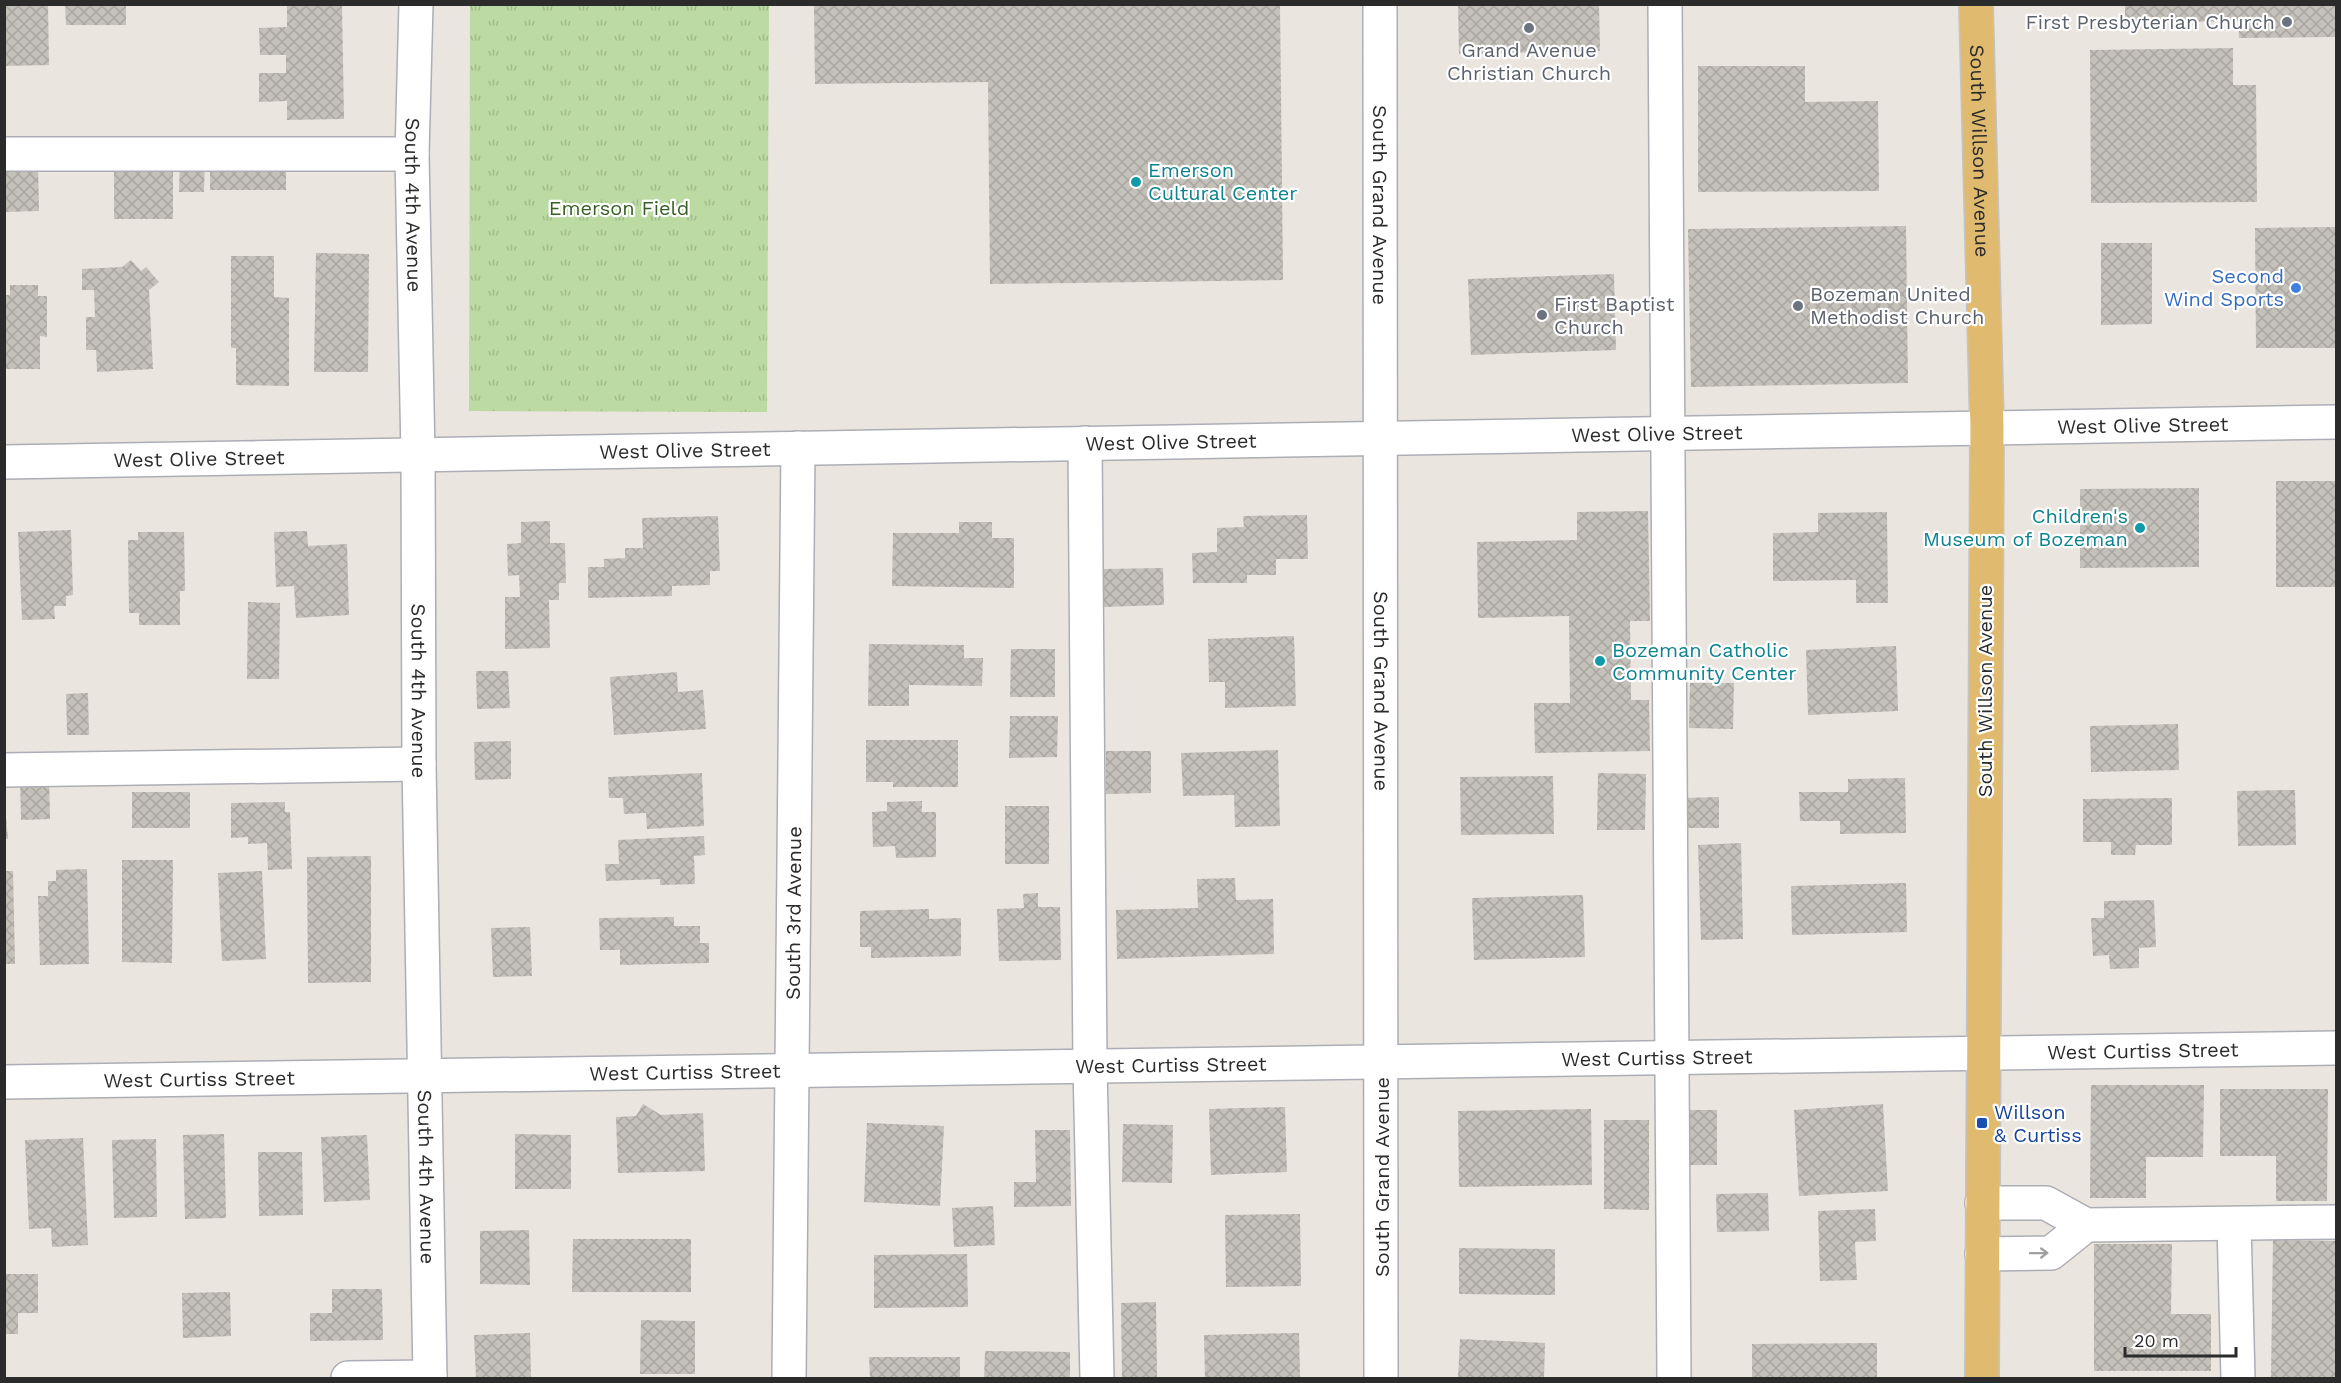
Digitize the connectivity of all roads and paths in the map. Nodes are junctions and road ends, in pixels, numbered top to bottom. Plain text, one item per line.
1 (416, 4) edge
2 (1380, 4) edge
3 (1665, 4) edge
4 (1976, 4) edge
5 (4, 154) edge
6 (412, 154) junction
7 (2337, 422) edge
8 (1987, 428) junction
9 (1665, 433) junction
10 (1379, 438) junction
11 (1085, 443) junction
12 (798, 448) junction
13 (418, 455) junction
14 (4, 462) edge
15 (419, 764) junction
16 (4, 770) edge
17 (2337, 1048) edge
18 (1982, 1053) junction
19 (1674, 1058) junction
20 (1383, 1061) junction
21 (1090, 1066) junction
22 (793, 1070) junction
23 (424, 1076) junction
24 (4, 1082) edge
25 (1982, 1203) junction
26 (2337, 1222) edge
27 (2234, 1224) junction
28 (2086, 1225) junction
29 (1982, 1254) junction
30 (348, 1378) edge
31 (430, 1378) edge
32 (789, 1378) edge
33 (1097, 1378) edge
34 (1381, 1378) edge
35 (1674, 1378) edge
36 (1982, 1378) edge
37 (2238, 1378) edge

1 - 6 street, South 4th Avenue
2 - 10 street, South Grand Avenue
3 - 9 street
4 - 8 main road, South Willson Avenue
5 - 6 street
6 - 13 street, South 4th Avenue
7 - 8 street, West Olive Street
8 - 9 street, West Olive Street
8 - 18 main road, South Willson Avenue
9 - 10 street, West Olive Street
9 - 19 street
10 - 11 street, West Olive Street
10 - 20 street, South Grand Avenue
11 - 12 street, West Olive Street
11 - 21 street
12 - 13 street, West Olive Street
12 - 22 street, South 3rd Avenue
13 - 14 street, West Olive Street
13 - 15 street, South 4th Avenue
15 - 16 street
15 - 23 street, South 4th Avenue
17 - 18 street, West Curtiss Street
18 - 19 street, West Curtiss Street
18 - 25 main road, South Willson Avenue
19 - 20 street, West Curtiss Street
19 - 35 street
20 - 21 street, West Curtiss Street
20 - 34 street, South Grand Avenue
21 - 22 street, West Curtiss Street
21 - 33 street
22 - 23 street, West Curtiss Street
22 - 32 street, South 3rd Avenue
23 - 24 street, West Curtiss Street
23 - 31 street, South 4th Avenue
25 - 28 street
25 - 29 main road, South Willson Avenue
26 - 27 street
27 - 28 street
27 - 37 street
29 -> 28 street
29 - 36 main road, South Willson Avenue
30 - 31 street

